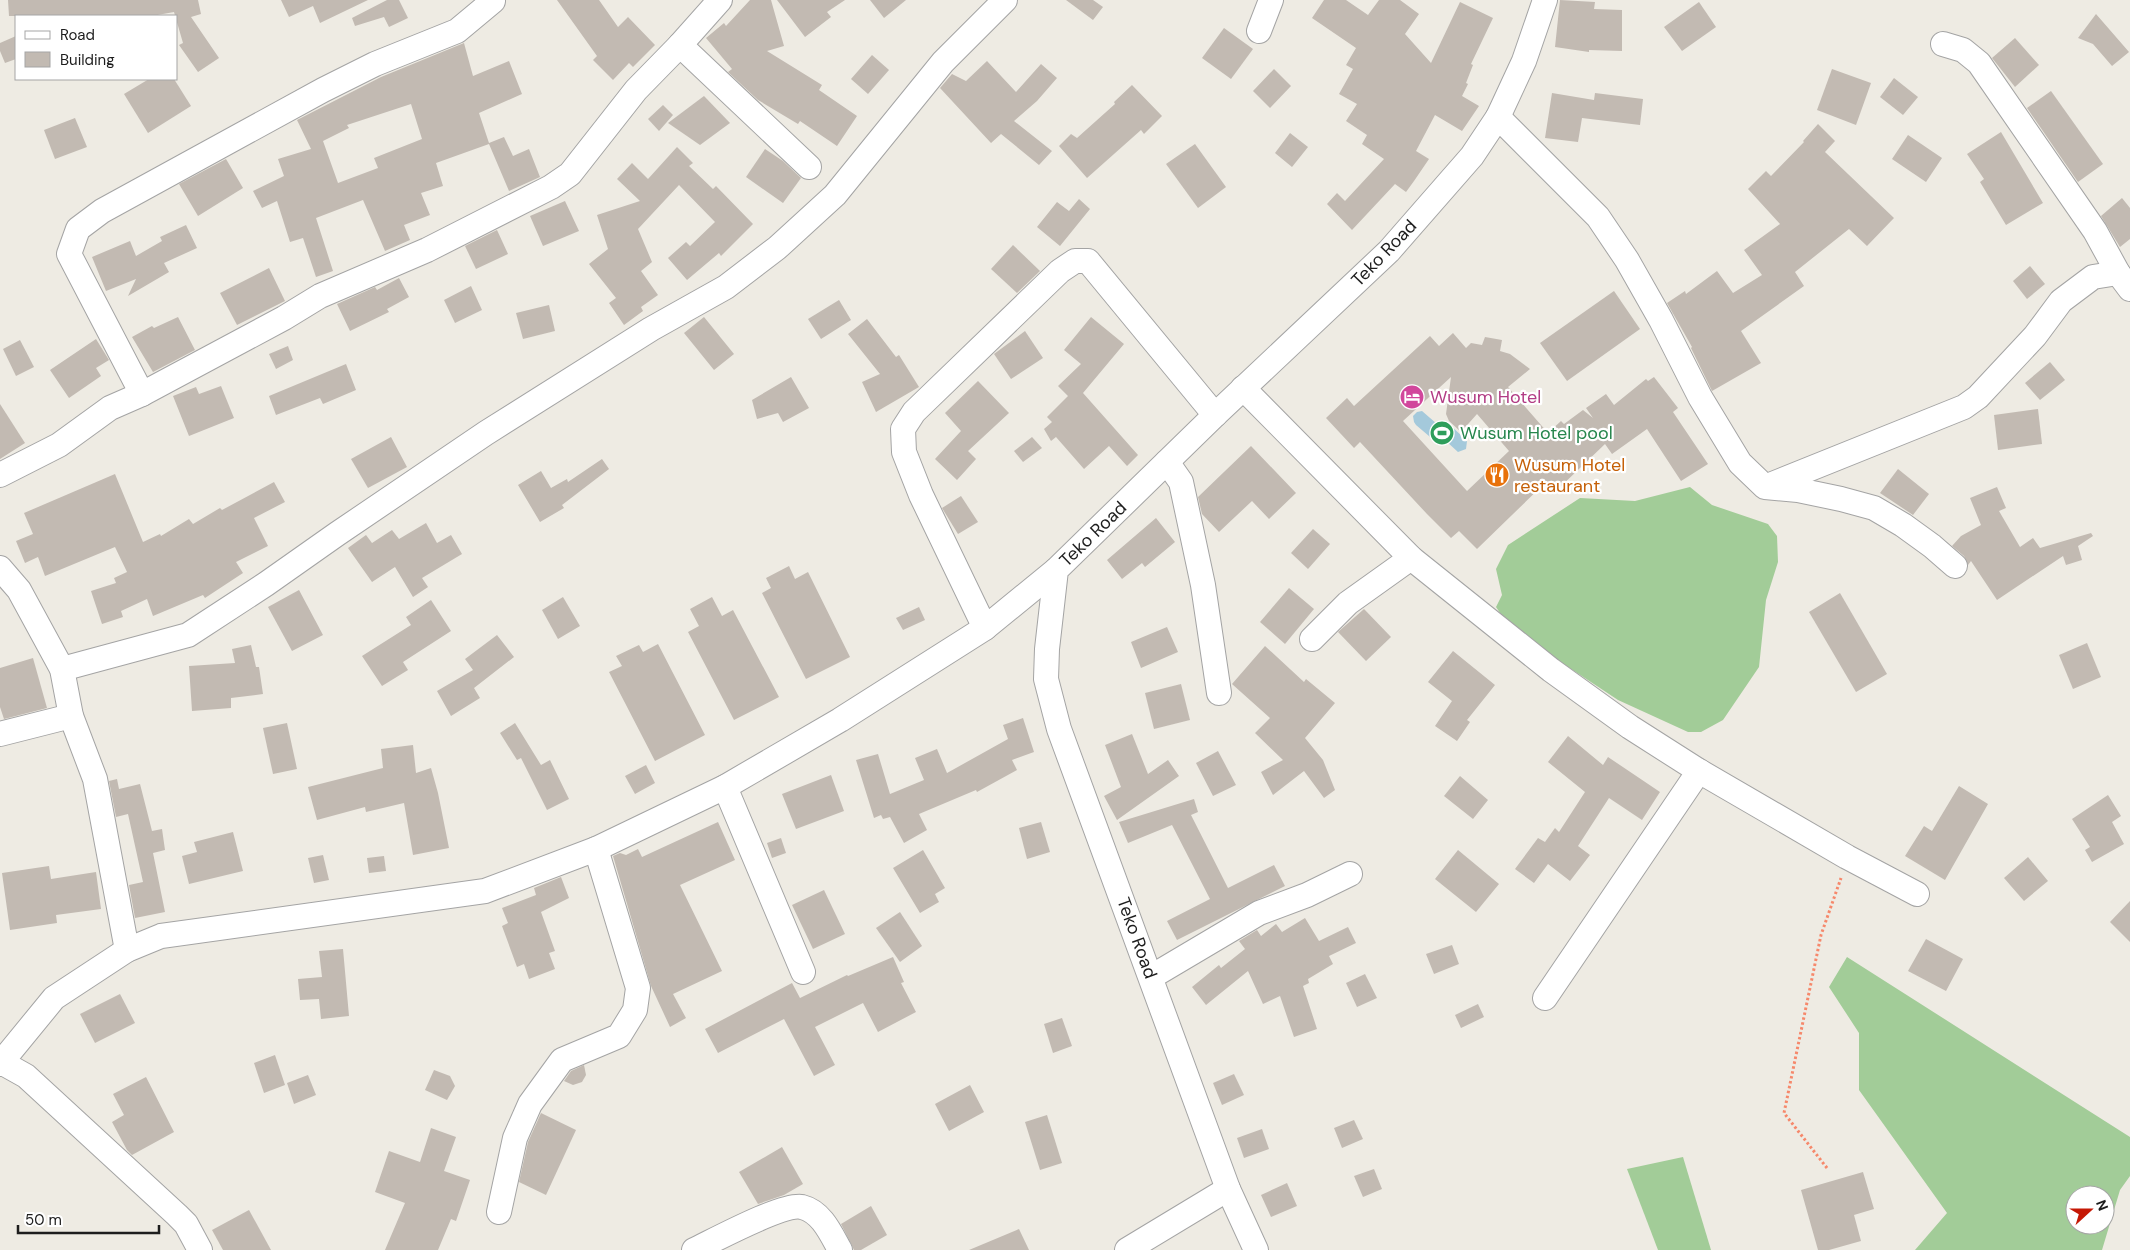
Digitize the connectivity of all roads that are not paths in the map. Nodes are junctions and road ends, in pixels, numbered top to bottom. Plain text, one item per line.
1 (720, 0) edge
2 (1005, 0) edge
3 (1271, 0) edge
4 (1545, 0) edge
5 (493, 1) dead end
6 (1259, 31) dead end
7 (1944, 44) dead end
8 (680, 45) junction
9 (1498, 117) junction
10 (810, 167) dead end
11 (2124, 281) edge
12 (1244, 388) junction
13 (142, 394) junction
14 (1216, 415) junction
15 (1168, 462) junction
16 (0, 475) edge
17 (1765, 487) junction
18 (1411, 558) junction
19 (1955, 566) dead end
20 (0, 568) edge
21 (1056, 570) junction
22 (986, 628) junction
23 (1312, 639) dead end
24 (62, 669) junction
25 (1219, 693) dead end
26 (71, 716) junction
27 (0, 734) edge
28 (1699, 772) junction
29 (725, 787) junction
30 (596, 849) junction
31 (1350, 874) dead end
32 (1917, 894) dead end
33 (128, 950) junction
34 (803, 972) dead end
35 (1151, 976) junction
36 (1545, 998) dead end
37 (0, 1063) edge
38 (1228, 1189) junction
39 (499, 1212) dead end
40 (200, 1250) edge
41 (694, 1250) edge
42 (840, 1250) edge
43 (1127, 1250) edge
44 (1256, 1250) edge

1 - 8 street
2 - 24 street
3 - 6 street
4 - 9 street, Teko Road
5 - 13 street
7 - 11 street
8 - 10 street
8 - 13 street
9 - 12 street, Teko Road
9 - 17 street
11 - 17 street
12 - 14 street, Teko Road
12 - 18 street
13 - 16 street
14 - 15 street, Teko Road
14 - 22 street
15 - 21 street, Teko Road
15 - 25 street
17 - 19 street
18 - 23 street
18 - 28 street
20 - 24 street
21 - 22 street
21 - 35 street, Teko Road
22 - 29 street
24 - 26 street
26 - 27 street
26 - 33 street
28 - 32 street
28 - 36 street
29 - 30 street
29 - 34 street
30 - 33 street
30 - 39 street
31 - 35 street
33 - 37 street
35 - 38 street, Teko Road
37 - 40 street
38 - 43 street
38 - 44 street, Teko Road
41 - 42 street

